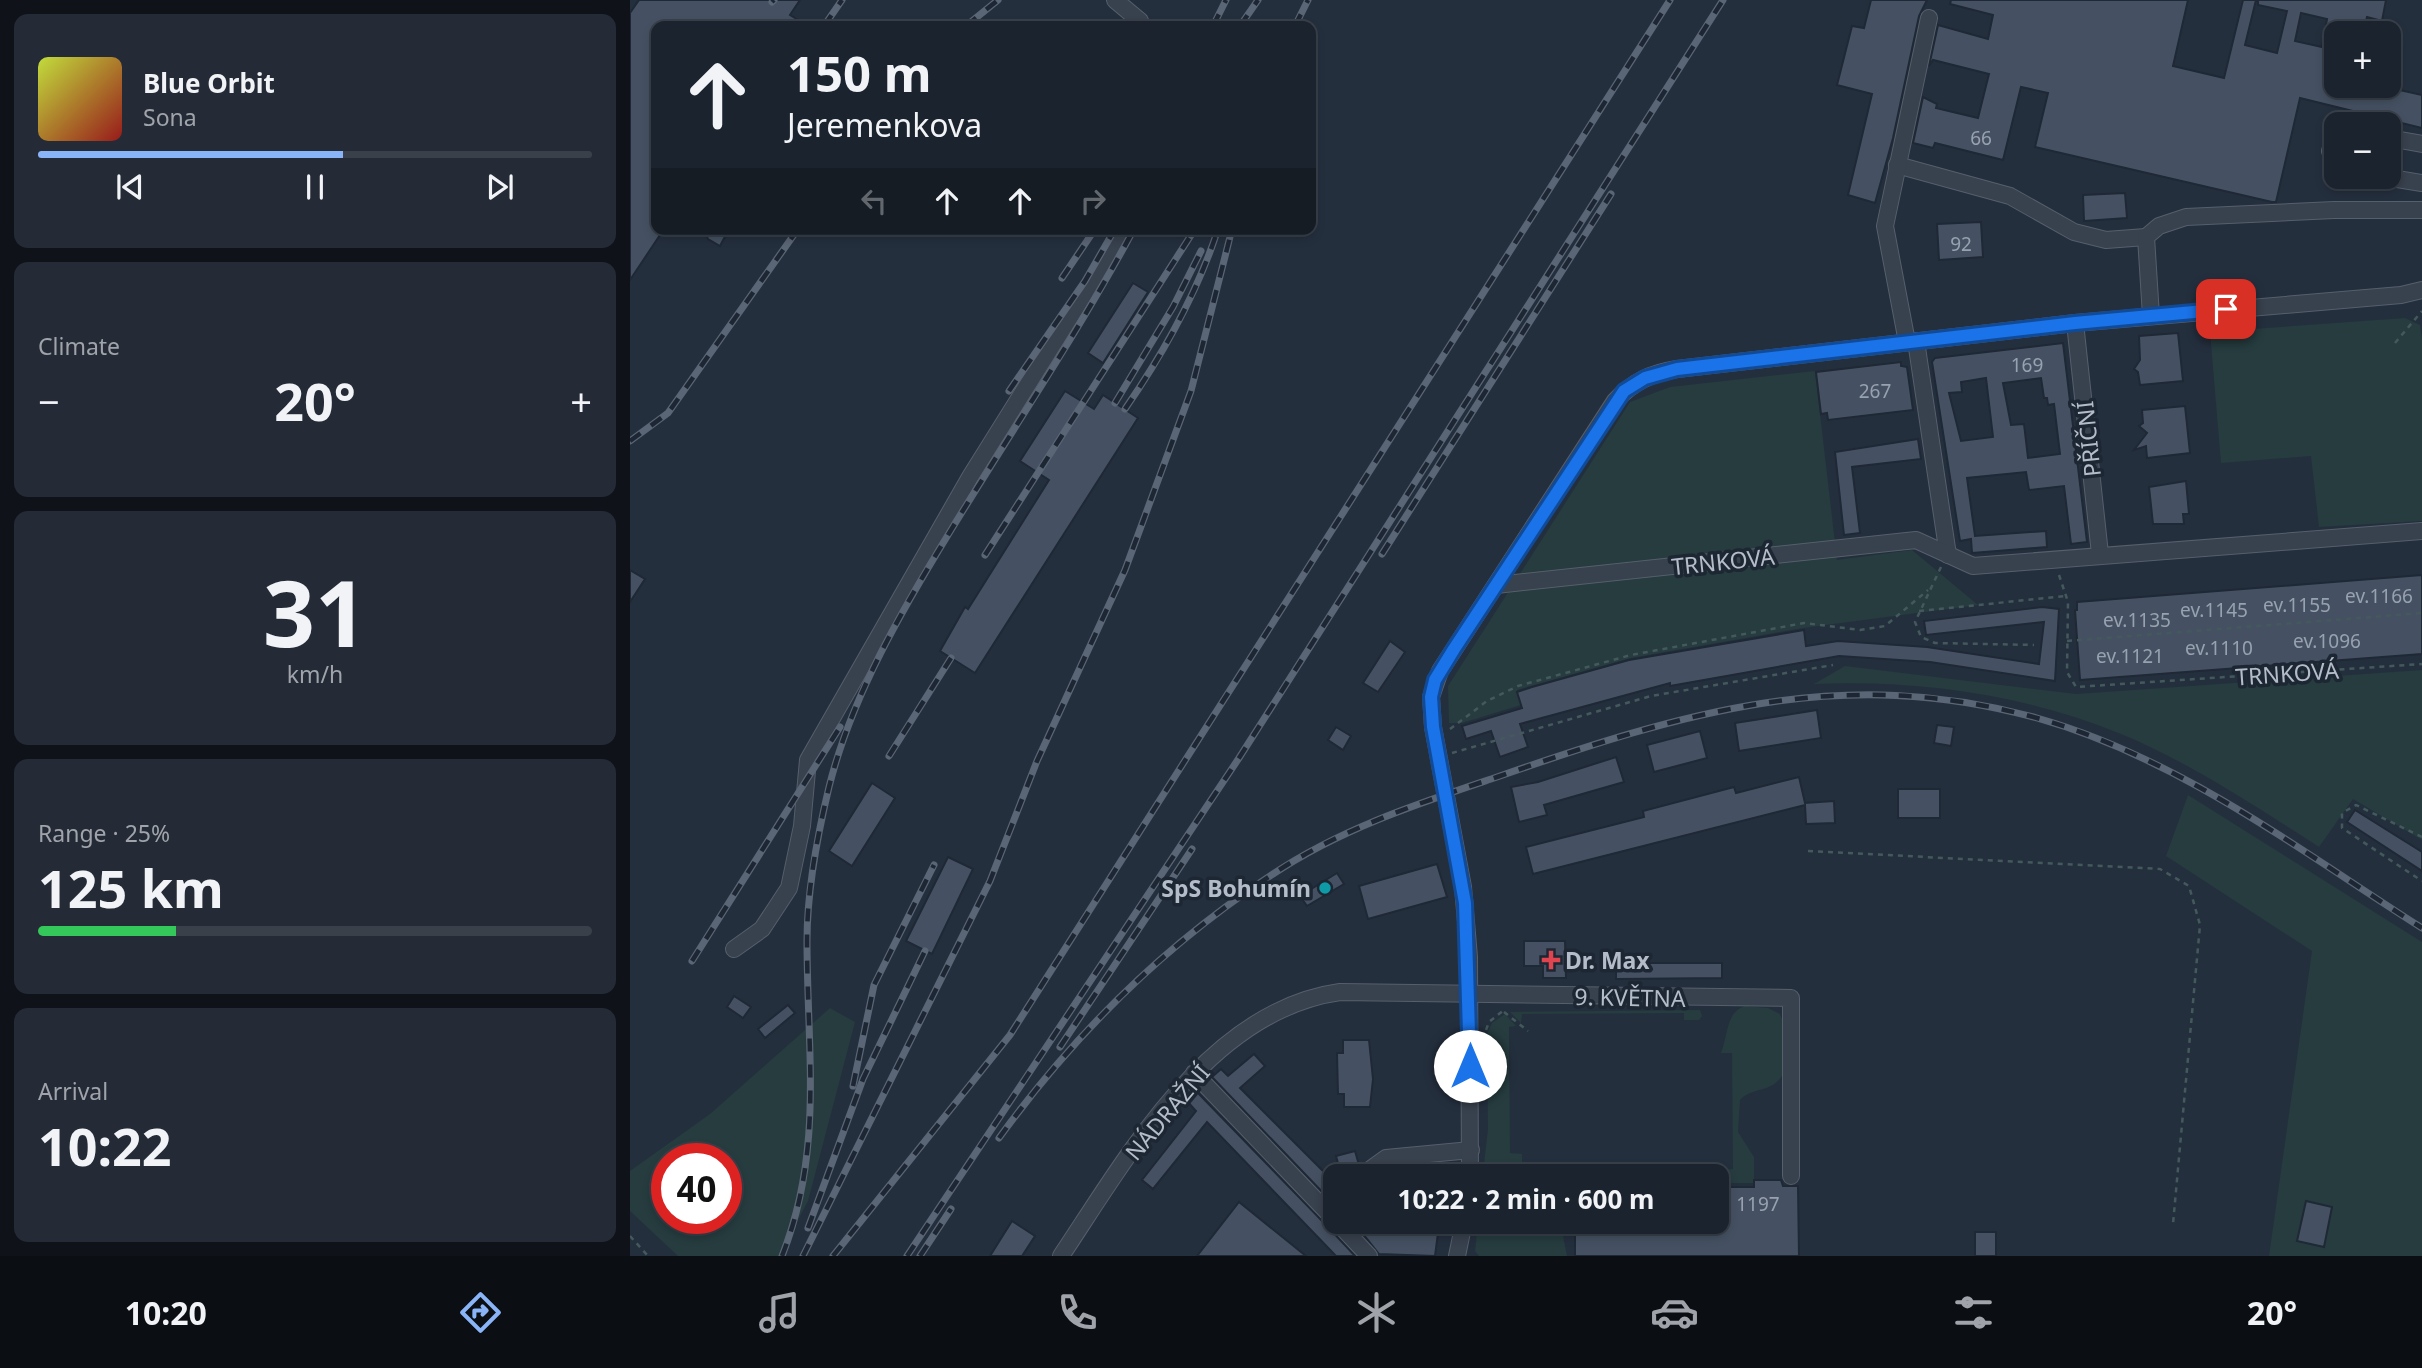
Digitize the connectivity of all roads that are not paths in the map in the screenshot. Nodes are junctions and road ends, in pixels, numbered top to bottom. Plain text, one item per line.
1 (1115, 0) edge
2 (1929, 18) dead end
3 (1140, 21) edge
4 (2401, 140) edge
5 (2422, 144) edge
6 (1897, 165) junction
7 (2401, 180) edge
8 (2422, 183) edge
9 (2422, 210) edge
10 (1121, 235) edge
11 (2146, 236) junction
12 (2422, 290) edge
13 (2151, 316) junction
14 (2075, 323) junction
15 (1911, 341) junction
16 (2422, 531) edge
17 (2100, 554) junction
18 (1948, 555) junction
19 (1496, 585) junction
20 (734, 949) dead end
21 (1469, 994) junction
22 (1194, 1073) junction
23 (1471, 1150) junction
24 (1378, 1164) edge
25 (1473, 1164) edge
26 (1791, 1176) dead end
27 (1323, 1204) edge
28 (1350, 1234) edge
29 (1466, 1234) edge
30 (1061, 1256) edge
31 (1369, 1256) edge
32 (1457, 1256) edge

1 - 3 street
2 - 6 street
4 - 5 street
6 - 11 street
6 - 15 street
7 - 8 street
9 - 11 street
10 - 20 street
11 - 13 street
12 - 13 street
13 - 14 street
14 - 15 street
14 - 17 street, PŘÍČNÍ
15 - 18 street
15 - 19 street
16 - 17 street, TRNKOVÁ
17 - 18 street, TRNKOVÁ
18 - 19 street, TRNKOVÁ
19 - 21 street
21 - 22 street, NÁDRAŽNÍ
21 - 23 street
21 - 26 street, 9. KVĚTNA
22 - 27 street
22 - 30 street, NÁDRAŽNÍ
23 - 24 street
23 - 25 street
28 - 31 street
29 - 32 street

